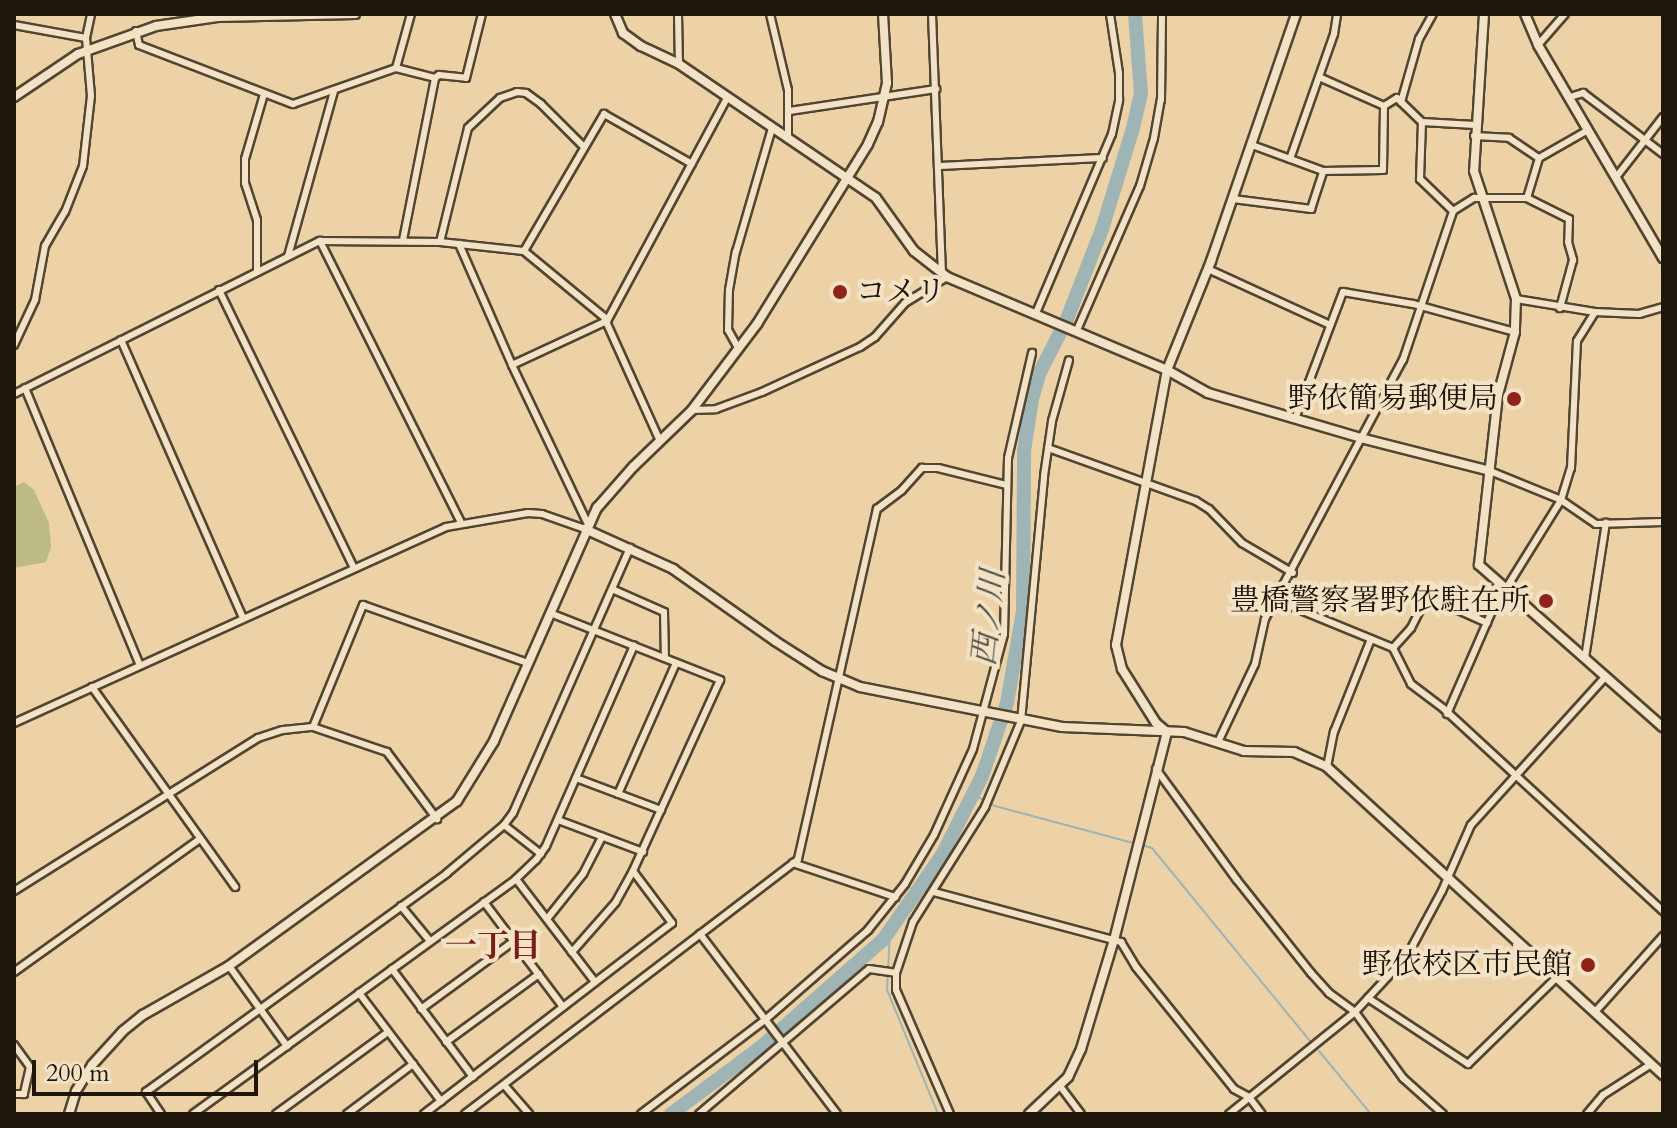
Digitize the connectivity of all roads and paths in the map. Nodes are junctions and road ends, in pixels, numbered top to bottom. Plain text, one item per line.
1 (91, 14) edge
2 (355, 14) edge
3 (411, 14) edge
4 (482, 14) edge
5 (615, 14) edge
6 (678, 14) edge
7 (770, 14) edge
8 (883, 14) edge
9 (932, 14) edge
10 (1110, 14) edge
11 (1162, 14) edge
12 (1296, 14) edge
13 (1337, 14) edge
14 (1433, 14) edge
15 (1484, 14) edge
16 (1525, 14) edge
17 (1565, 14) edge
18 (14, 25) edge
19 (136, 31) junction
20 (86, 38) junction
21 (1538, 45) junction
22 (86, 50) junction
23 (679, 64) junction
24 (396, 68) junction
25 (1319, 77) junction
26 (435, 78) junction
27 (936, 89) junction
28 (334, 91) junction
29 (264, 94) junction
30 (14, 97) edge
31 (884, 97) junction
32 (1570, 97) junction
33 (727, 98) junction
34 (1401, 102) junction
35 (1384, 106) junction
36 (789, 111) junction
37 (1663, 117) edge
38 (1422, 122) junction
39 (1475, 125) junction
40 (772, 128) junction
41 (1588, 130) junction
42 (1474, 136) junction
43 (788, 139) junction
44 (1645, 140) junction
45 (1252, 145) junction
46 (584, 147) junction
47 (1663, 154) edge
48 (1103, 158) junction
49 (1539, 158) junction
50 (1290, 159) junction
51 (692, 164) junction
52 (938, 166) junction
53 (1323, 171) junction
54 (1617, 176) junction
55 (849, 177) junction
56 (1483, 198) junction
57 (1527, 198) junction
58 (1233, 199) junction
59 (1453, 211) junction
60 (403, 240) junction
61 (320, 241) junction
62 (440, 242) junction
63 (459, 244) junction
64 (524, 251) junction
65 (288, 256) junction
66 (1663, 258) edge
67 (1208, 269) junction
68 (257, 272) junction
69 (944, 275) junction
70 (219, 290) junction
71 (1516, 299) junction
72 (1421, 307) junction
73 (1663, 307) edge
74 (1560, 308) junction
75 (1595, 312) junction
76 (1036, 313) junction
77 (607, 321) junction
78 (1328, 324) junction
79 (1077, 330) junction
80 (1515, 332) junction
81 (121, 340) junction
82 (14, 345) edge
83 (737, 346) junction
84 (1032, 353) dead end
85 (1069, 360) dead end
86 (512, 365) junction
87 (1167, 370) junction
88 (25, 388) junction
89 (14, 394) edge
90 (692, 410) junction
91 (1295, 419) junction
92 (1361, 438) junction
93 (660, 441) junction
94 (1048, 448) junction
95 (1490, 471) junction
96 (1147, 484) junction
97 (1006, 485) junction
98 (1561, 500) junction
99 (1663, 522) edge
100 (461, 523) junction
101 (1606, 523) junction
102 (587, 526) junction
103 (630, 548) junction
104 (354, 568) junction
105 (1293, 573) junction
106 (612, 589) junction
107 (1505, 589) junction
108 (1276, 600) junction
109 (550, 613) junction
110 (243, 618) junction
111 (1487, 623) junction
112 (593, 630) junction
113 (1371, 639) junction
114 (634, 646) junction
115 (1393, 648) junction
116 (665, 658) junction
117 (1585, 658) junction
118 (528, 663) junction
119 (676, 663) junction
120 (140, 665) junction
121 (1606, 676) junction
122 (840, 680) junction
123 (92, 687) junction
124 (984, 710) junction
125 (1447, 714) junction
126 (1021, 721) junction
127 (14, 723) edge
128 (313, 727) junction
129 (1663, 727) edge
130 (1167, 732) junction
131 (1218, 742) junction
132 (1327, 767) junction
133 (1156, 769) junction
134 (1515, 776) junction
135 (576, 778) junction
136 (168, 792) junction
137 (618, 794) junction
138 (661, 810) junction
139 (437, 819) junction
140 (558, 820) junction
141 (504, 825) junction
142 (602, 837) junction
143 (200, 839) junction
144 (643, 852) junction
145 (541, 854) junction
146 (793, 863) junction
147 (633, 871) junction
148 (1446, 877) junction
149 (516, 879) junction
150 (235, 887) dead end
151 (14, 891) edge
152 (934, 892) junction
153 (895, 897) junction
154 (484, 902) junction
155 (401, 906) junction
156 (1663, 911) edge
157 (547, 919) junction
158 (700, 934) junction
159 (1663, 936) edge
160 (1114, 940) junction
161 (430, 941) junction
162 (514, 941) junction
163 (572, 952) junction
164 (229, 966) junction
165 (392, 969) junction
166 (14, 972) edge
167 (895, 973) junction
168 (539, 974) junction
169 (1557, 977) junction
170 (595, 982) junction
171 (359, 993) junction
172 (1368, 998) junction
173 (563, 1007) junction
174 (259, 1009) junction
175 (421, 1009) junction
176 (1355, 1012) junction
177 (1595, 1012) junction
178 (765, 1020) junction
179 (388, 1032) junction
180 (780, 1039) junction
181 (446, 1042) junction
182 (14, 1045) edge
183 (287, 1046) junction
184 (413, 1064) junction
185 (1650, 1065) junction
186 (1663, 1075) edge
187 (473, 1077) junction
188 (505, 1086) junction
189 (1060, 1086) junction
190 (14, 1094) edge
191 (1249, 1097) junction
192 (441, 1101) junction
193 (69, 1114) edge
194 (161, 1114) edge
195 (193, 1114) edge
196 (276, 1114) edge
197 (347, 1114) edge
198 (424, 1114) edge
199 (465, 1114) edge
200 (529, 1114) edge
201 (641, 1114) edge
202 (699, 1114) edge
203 (837, 1114) edge
204 (950, 1114) edge
205 (1029, 1114) edge
206 (1081, 1114) edge
207 (1229, 1114) edge
208 (1262, 1114) edge
209 (1443, 1114) edge
210 (1587, 1114) edge

1 - 20 street
2 - 19 street
3 - 24 street
4 - 26 street
5 - 23 street
6 - 23 street
7 - 36 street
8 - 31 street
9 - 27 street
10 - 48 street
11 - 79 street
12 - 45 street
13 - 25 street
14 - 34 street
15 - 39 street
16 - 21 street
17 - 21 street
18 - 20 street
19 - 22 street
19 - 29 street
20 - 22 street
21 - 32 street
22 - 30 street
22 - 82 street
23 - 33 street
24 - 26 street
24 - 28 street
25 - 35 street
25 - 50 street
26 - 60 street
27 - 31 street
27 - 52 street
28 - 29 street
28 - 65 street
29 - 68 street
31 - 36 street
31 - 55 street
32 - 41 street
32 - 44 street
33 - 40 street
33 - 51 street
34 - 35 street
34 - 38 street
35 - 53 street
36 - 43 street
37 - 44 street
38 - 39 street
38 - 59 street
39 - 42 street
40 - 43 street
40 - 83 street
41 - 49 street
41 - 54 street
42 - 49 street
42 - 56 street
43 - 55 street
44 - 47 street
44 - 54 street
45 - 50 street
45 - 58 street
46 - 51 street
46 - 62 street
46 - 64 street
48 - 52 street
48 - 76 street
49 - 57 street
50 - 53 street
51 - 77 street
52 - 69 street
53 - 58 street
54 - 66 street
55 - 69 street
55 - 83 street
56 - 57 street
56 - 59 street
56 - 71 street
57 - 74 street
58 - 67 street
59 - 72 street
60 - 61 street
60 - 62 street
61 - 65 street
61 - 100 street
62 - 63 street
63 - 64 street
63 - 86 street
64 - 77 street
65 - 68 street
67 - 78 street
67 - 87 street
68 - 70 street
69 - 76 street
69 - 90 street
70 - 81 street
70 - 104 street
71 - 74 street
71 - 80 street
72 - 78 street
72 - 80 street
72 - 92 street
73 - 75 street
74 - 75 street
75 - 98 street
76 - 79 street
77 - 86 street
77 - 93 street
78 - 91 street
79 - 87 street
80 - 95 street
81 - 88 street
81 - 110 street
83 - 90 street
84 - 97 street
85 - 94 street
86 - 102 street
87 - 91 street
87 - 96 street
88 - 89 street
88 - 120 street
90 - 93 street
91 - 92 street
92 - 95 street
92 - 105 street
93 - 102 street
94 - 96 street
94 - 126 street
95 - 98 street
95 - 107 street
96 - 105 street
96 - 130 street
97 - 122 street
97 - 124 street
98 - 101 street
98 - 107 street
99 - 101 street
100 - 102 street
100 - 104 street
101 - 117 street
102 - 103 street
102 - 109 street
103 - 106 street
103 - 122 street
104 - 110 street
105 - 108 street
106 - 112 street
106 - 116 street
107 - 111 street
107 - 117 street
108 - 113 street
108 - 131 street
109 - 112 street
109 - 118 street
110 - 120 street
111 - 115 street
111 - 125 street
112 - 114 street
112 - 141 street
113 - 115 street
113 - 132 street
114 - 116 street
114 - 135 street
115 - 125 street
116 - 119 street
117 - 121 street
118 - 128 street
118 - 139 street
119 - 137 street
119 - 138 street
120 - 123 street
121 - 129 street
121 - 134 street
122 - 124 street
122 - 146 street
123 - 127 street
123 - 136 street
124 - 126 street
124 - 153 street
125 - 134 street
126 - 130 street
126 - 152 street
128 - 136 street
128 - 139 street
130 - 131 street
130 - 133 street
131 - 132 street
132 - 148 street
133 - 160 street
133 - 176 street
134 - 148 street
134 - 156 street
135 - 137 street
135 - 140 street
136 - 143 street
136 - 151 street
137 - 138 street
138 - 144 street
139 - 164 street
140 - 142 street
140 - 145 street
141 - 145 street
141 - 155 street
142 - 144 street
142 - 157 street
143 - 150 street
143 - 166 street
144 - 147 street
145 - 149 street
146 - 153 street
146 - 158 street
147 - 163 street
147 - 170 street
148 - 169 street
148 - 172 street
149 - 154 street
149 - 157 street
152 - 160 street
152 - 167 street
153 - 178 street
154 - 161 street
154 - 162 street
155 - 161 street
155 - 174 street
157 - 163 street
158 - 178 street
158 - 188 street
159 - 177 street
160 - 189 street
160 - 191 street
161 - 165 street
162 - 168 street
162 - 175 street
163 - 170 street
164 - 174 street
164 - 193 street
165 - 171 street
165 - 175 street
167 - 180 street
167 - 204 street
168 - 173 street
168 - 181 street
169 - 172 street
169 - 177 street
170 - 173 street
171 - 179 street
171 - 183 street
172 - 176 street
173 - 187 street
174 - 183 street
174 - 194 street
175 - 181 street
176 - 191 street
176 - 209 street
177 - 185 street
178 - 180 street
178 - 201 street
179 - 184 street
179 - 196 street
180 - 202 street
180 - 203 street
181 - 187 street
182 - 190 street
183 - 195 street
184 - 192 street
184 - 197 street
185 - 186 street
185 - 210 street
187 - 192 street
188 - 199 street
188 - 200 street
189 - 205 street
189 - 206 street
191 - 207 street
191 - 208 street
192 - 198 street

